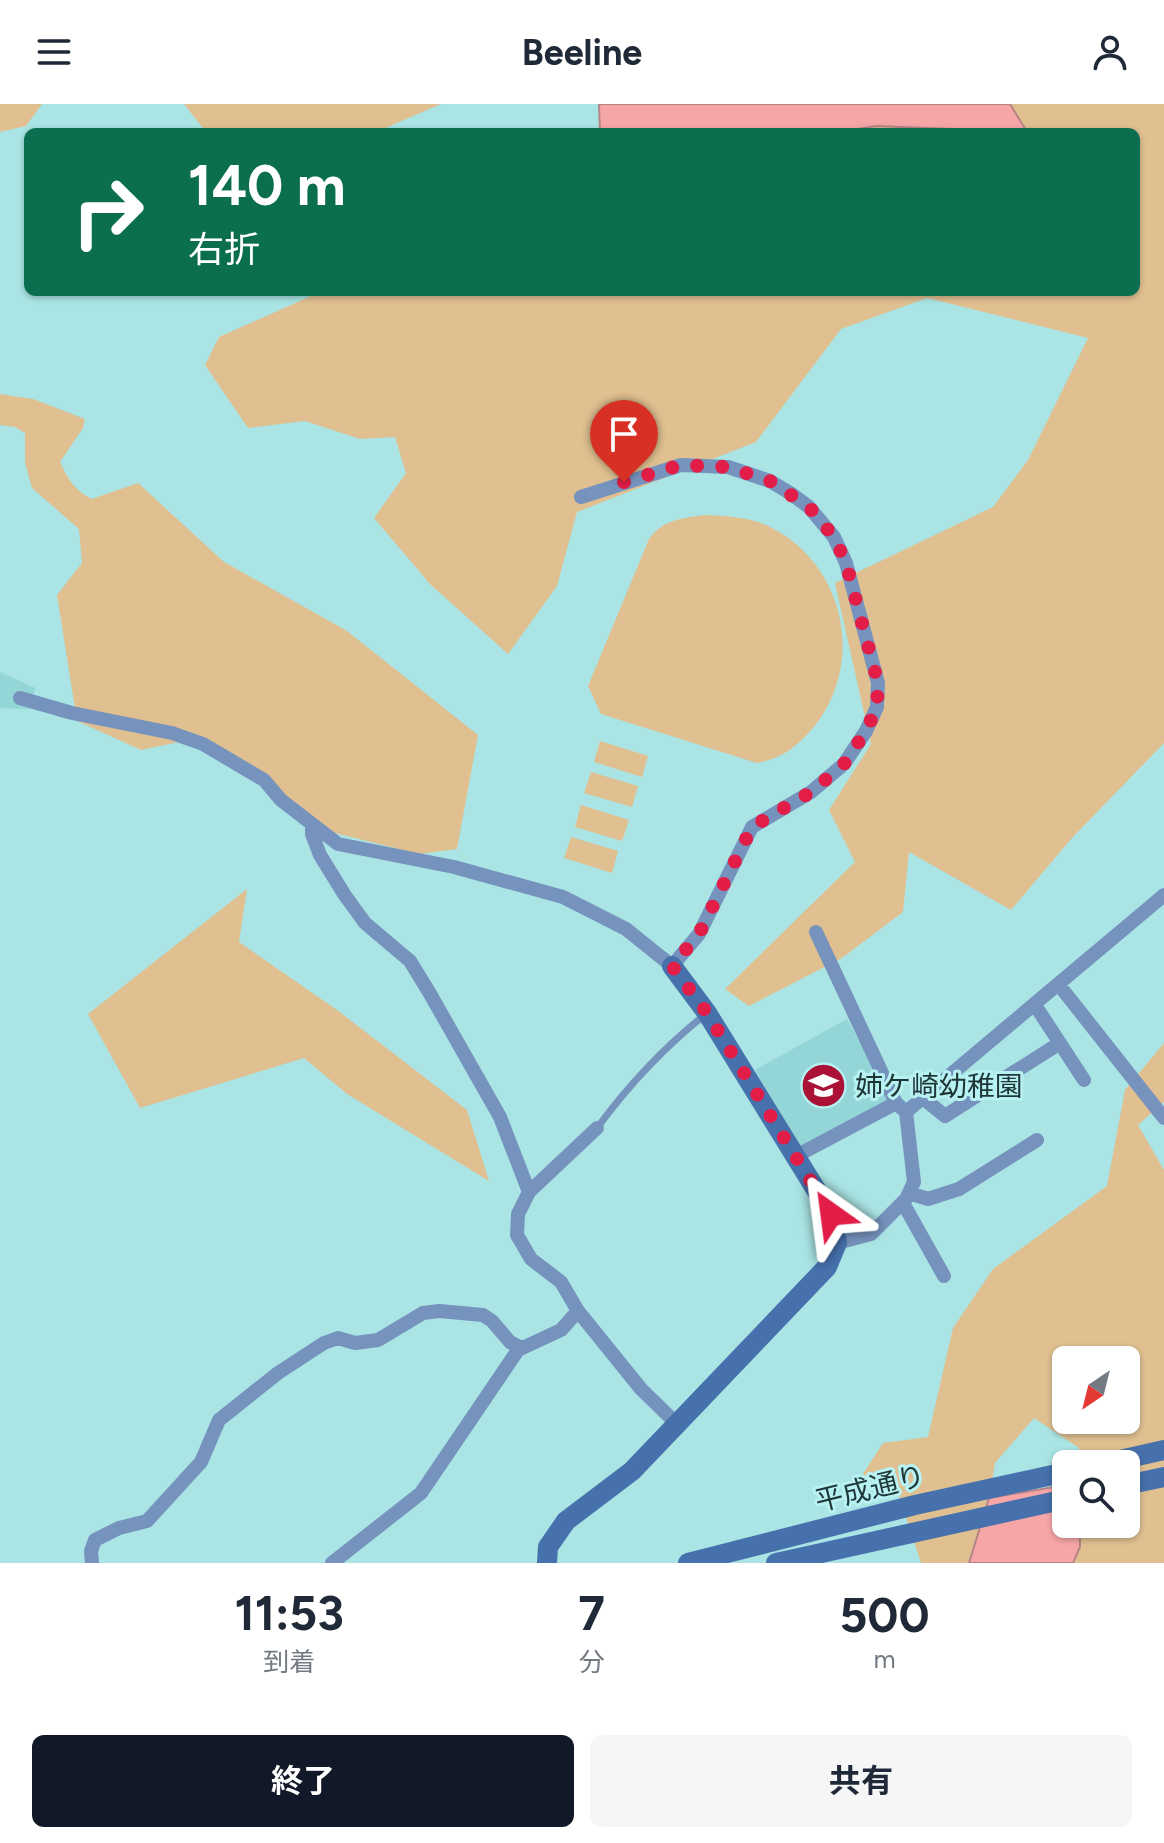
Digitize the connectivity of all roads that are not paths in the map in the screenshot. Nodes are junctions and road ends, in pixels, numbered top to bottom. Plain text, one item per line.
1 (581, 497) dead end
2 (20, 698) dead end
3 (312, 825) junction
4 (1164, 895) edge
5 (816, 932) dead end
6 (672, 966) junction
7 (1059, 985) junction
8 (1035, 1005) junction
9 (707, 1013) junction
10 (1060, 1043) junction
11 (1084, 1080) dead end
12 (923, 1098) junction
13 (901, 1107) junction
14 (1164, 1118) edge
15 (597, 1128) joint
16 (1037, 1140) dead end
17 (796, 1156) junction
18 (529, 1192) junction
19 (906, 1198) junction
20 (837, 1243) junction
21 (944, 1276) dead end
22 (578, 1311) junction
23 (521, 1348) junction
24 (677, 1424) junction
25 (1164, 1450) edge
26 (1140, 1455) edge
27 (1052, 1475) edge
28 (1164, 1477) edge
29 (1140, 1482) edge
30 (1052, 1502) edge
31 (92, 1563) edge
32 (332, 1563) edge
33 (547, 1563) edge
34 (688, 1563) edge
35 (776, 1563) edge

1 - 6 street
2 - 3 street
3 - 6 street
3 - 18 street
4 - 7 street
5 - 13 street
6 - 9 street
7 - 8 street
7 - 14 street
8 - 10 street
8 - 12 street
9 - 15 lane
9 - 17 street
10 - 11 street
10 - 12 street
12 - 13 street
13 - 17 street
13 - 19 street
15 - 18 street
16 - 19 street
17 - 20 street
18 - 22 street
19 - 20 street
19 - 21 street
20 - 24 street
22 - 23 street
22 - 24 street
23 - 31 street
23 - 32 street
24 - 33 street
25 - 26 street
27 - 34 street, 平成通り
28 - 29 street
30 - 35 street, 平成通り

